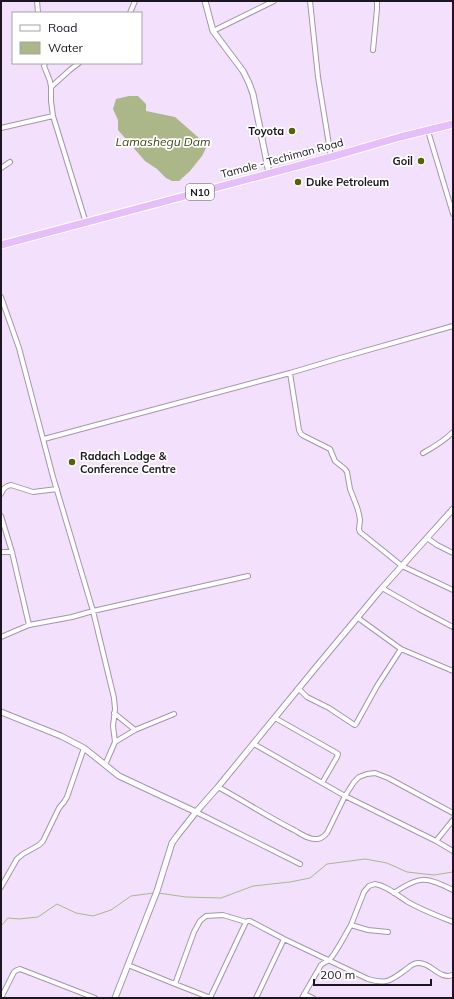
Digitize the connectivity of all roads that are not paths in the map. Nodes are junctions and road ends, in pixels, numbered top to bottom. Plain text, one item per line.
1 (37, 1) edge
2 (135, 1) edge
3 (205, 1) edge
4 (274, 1) edge
5 (310, 1) edge
6 (377, 1) edge
7 (38, 12) edge
8 (130, 12) edge
9 (213, 31) junction
10 (373, 50) dead end
11 (44, 64) edge
12 (78, 64) edge
13 (51, 87) junction
14 (53, 116) junction
15 (453, 124) edge
16 (1, 128) edge
17 (428, 131) junction
18 (331, 157) junction
19 (10, 162) dead end
20 (1, 168) edge
21 (269, 173) junction
22 (453, 214) edge
23 (86, 223) junction
24 (1, 245) edge
25 (1, 297) edge
26 (453, 326) edge
27 (290, 373) junction
28 (453, 432) edge
29 (44, 439) junction
30 (423, 453) dead end
31 (56, 489) junction
32 (1, 494) edge
33 (453, 509) edge
34 (1, 516) edge
35 (451, 516) edge
36 (427, 538) junction
37 (1, 552) edge
38 (12, 552) junction
39 (453, 553) edge
40 (402, 566) junction
41 (248, 576) dead end
42 (382, 588) junction
43 (453, 590) edge
44 (93, 611) junction
45 (358, 618) junction
46 (29, 625) junction
47 (453, 627) edge
48 (1, 638) edge
49 (401, 649) junction
50 (453, 671) edge
51 (299, 689) junction
52 (1, 712) edge
53 (114, 713) junction
54 (174, 714) dead end
55 (275, 718) junction
56 (136, 730) junction
57 (115, 742) junction
58 (254, 744) junction
59 (84, 748) junction
60 (105, 765) junction
61 (322, 783) junction
62 (218, 787) junction
63 (345, 796) junction
64 (196, 812) junction
65 (453, 813) edge
66 (453, 820) edge
67 (436, 841) junction
68 (453, 851) edge
69 (300, 864) dead end
70 (1, 886) edge
71 (453, 890) edge
72 (394, 893) junction
73 (246, 922) junction
74 (453, 922) edge
75 (351, 925) junction
76 (388, 932) dead end
77 (284, 939) junction
78 (329, 961) junction
79 (128, 965) junction
80 (453, 974) edge
81 (175, 984) junction
82 (303, 996) edge
83 (1, 998) edge
84 (95, 998) edge
85 (115, 998) edge
86 (211, 998) edge
87 (256, 998) edge
88 (313, 998) edge

1 - 7 street
2 - 8 street
3 - 9 street
4 - 9 street
5 - 18 street
6 - 10 street
9 - 21 street
11 - 13 street
12 - 13 street
13 - 14 street
14 - 16 street
14 - 23 street
15 - 17 highway, Tamale - Techiman Road / N10
17 - 18 highway, Tamale - Techiman Road / N10
17 - 22 street
18 - 21 highway, Tamale - Techiman Road / N10
19 - 20 street
21 - 23 highway, Tamale - Techiman Road / N10
23 - 24 highway, Tamale - Techiman Road / N10
25 - 29 street
26 - 27 street
27 - 29 street
27 - 40 street
28 - 30 street
29 - 31 street
31 - 32 street
31 - 44 street
33 - 35 street
34 - 38 street
35 - 36 street
36 - 39 street
36 - 40 street
37 - 38 street
38 - 46 street
40 - 42 street
40 - 43 street
41 - 44 street
42 - 45 street
42 - 47 street
44 - 46 street
44 - 53 street
45 - 49 street
45 - 51 street
46 - 48 street
49 - 50 street
49 - 51 street
51 - 55 street
52 - 59 street
53 - 56 street
53 - 57 street
54 - 56 street
55 - 58 street
55 - 61 street
56 - 57 street
57 - 60 street
58 - 61 street
58 - 62 street
59 - 60 street
59 - 70 street
60 - 64 street
61 - 63 street
62 - 63 street
62 - 64 street
63 - 65 street
63 - 67 street
64 - 69 street
64 - 79 street
66 - 67 street
67 - 68 street
71 - 72 street
72 - 74 street
72 - 75 street
73 - 77 street
73 - 81 street
73 - 86 street
75 - 76 street
75 - 78 street
77 - 78 street
77 - 87 street
78 - 80 street
78 - 82 street
79 - 81 street
79 - 85 street
81 - 86 street
82 - 88 street
83 - 84 street

